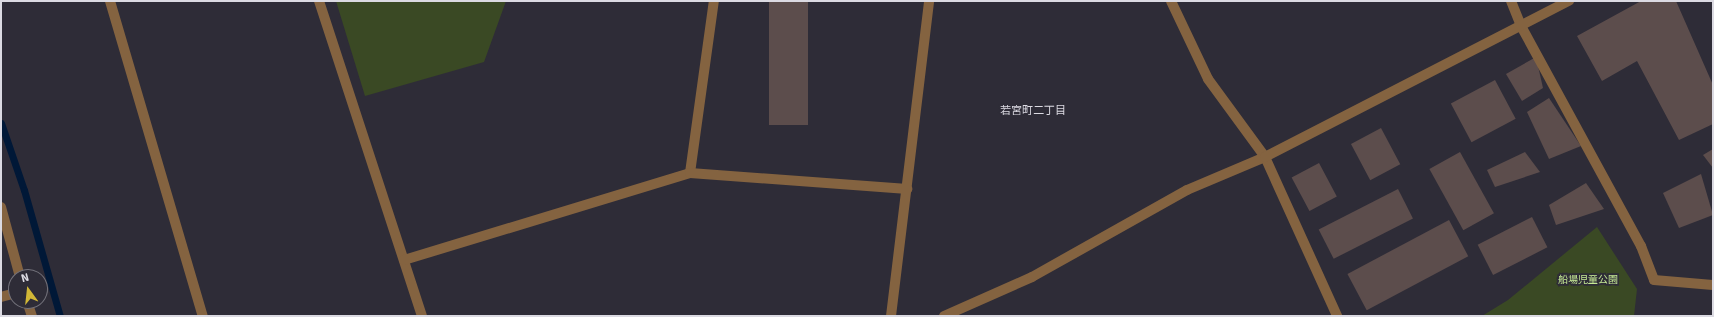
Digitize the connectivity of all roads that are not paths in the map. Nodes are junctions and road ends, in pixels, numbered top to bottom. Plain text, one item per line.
1 (110, 1) edge
2 (319, 1) edge
3 (714, 1) edge
4 (929, 1) edge
5 (1171, 1) edge
6 (1511, 1) edge
7 (1569, 1) edge
8 (1521, 26) junction
9 (1265, 157) junction
10 (690, 173) junction
11 (907, 189) junction
12 (1, 206) edge
13 (404, 260) junction
14 (18, 269) edge
15 (1713, 285) edge
16 (204, 316) edge
17 (422, 316) edge
18 (891, 316) edge
19 (944, 316) edge
20 (1337, 316) edge

1 - 16 street
2 - 13 street
3 - 10 street
4 - 11 street
5 - 9 street
6 - 8 street
7 - 8 street
8 - 9 street
8 - 15 street
9 - 19 street
9 - 20 street
10 - 11 street
10 - 13 street
11 - 18 street
12 - 14 street
13 - 17 street

